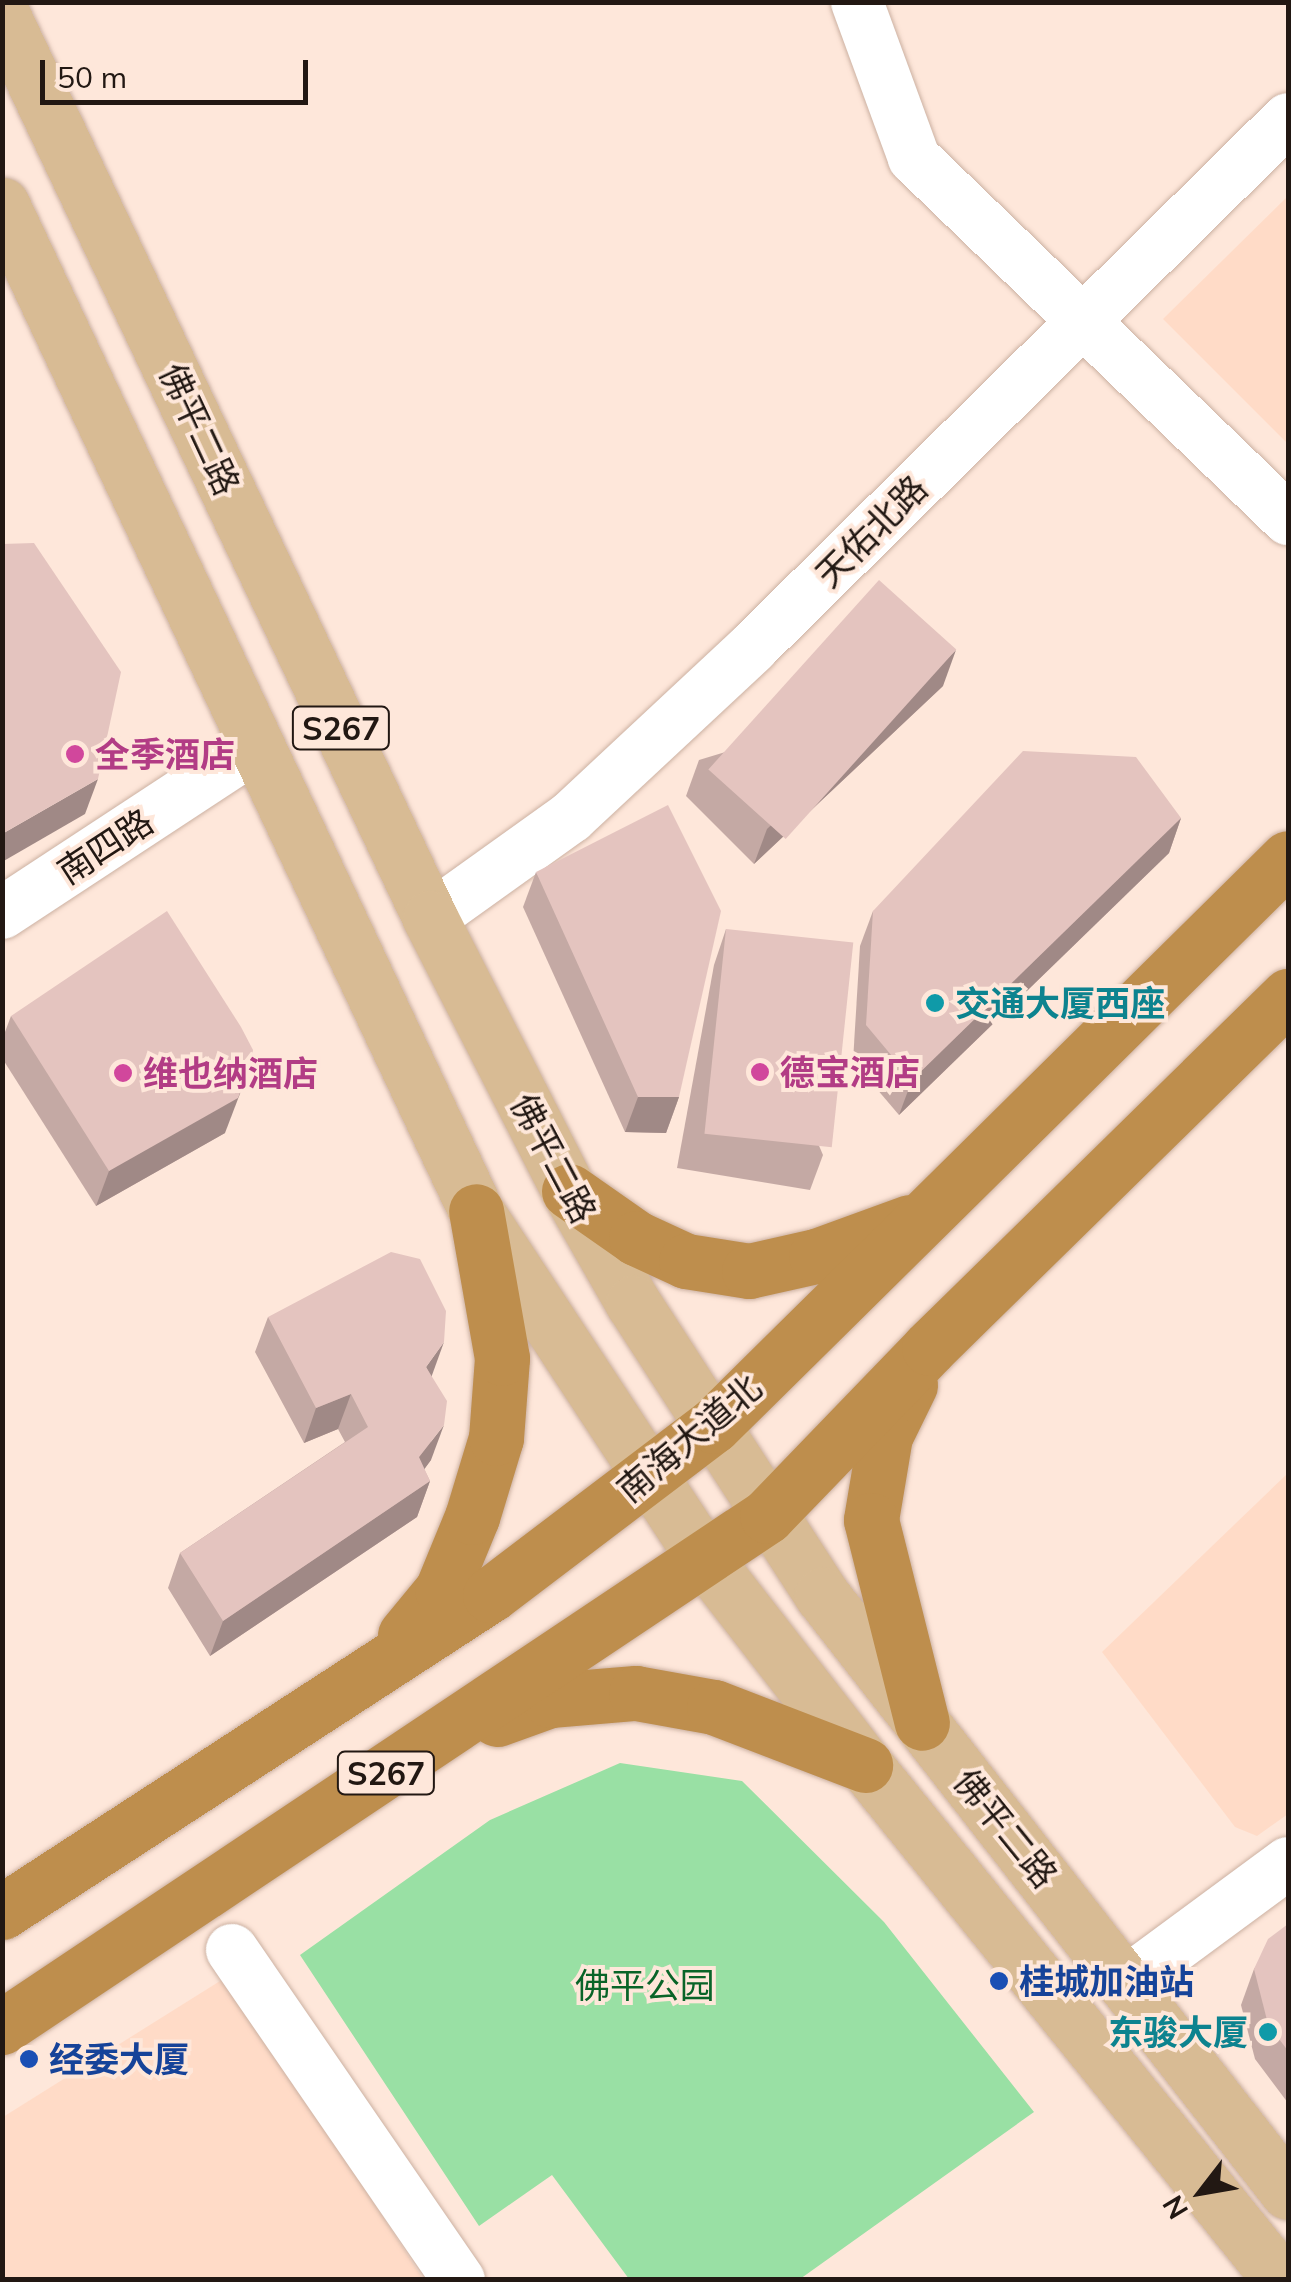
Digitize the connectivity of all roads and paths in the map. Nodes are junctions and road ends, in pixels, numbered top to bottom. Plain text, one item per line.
1 (857, 2) edge
2 (2, 14) edge
3 (1288, 119) edge
4 (2, 205) edge
5 (1086, 319) junction
6 (1288, 519) edge
7 (258, 745) junction
8 (1288, 858) edge
9 (2, 913) edge
10 (430, 918) junction
11 (1288, 996) edge
12 (569, 1190) junction
13 (476, 1211) junction
14 (927, 1216) junction
15 (929, 1348) junction
16 (713, 1426) junction
17 (648, 1475) junction
18 (767, 1516) junction
19 (705, 1559) junction
20 (382, 1665) junction
21 (922, 1724) junction
22 (433, 1742) junction
23 (864, 1764) junction
24 (1288, 1863) edge
25 (2, 1912) edge
26 (232, 1950) dead end
27 (1128, 1981) junction
28 (2, 2027) edge
29 (1288, 2192) edge
30 (458, 2280) edge
31 (1281, 2280) edge

1 - 5 street
2 - 10 main road, 佛平二路 / S267
3 - 5 street, 天佑北路
4 - 7 main road, 佛平二路
5 - 6 street
5 - 10 street, 天佑北路
7 - 9 street, 南四路
7 - 13 main road, 佛平二路
8 - 14 highway, 南海大道北
10 - 12 main road, 佛平二路 / S267
11 - 15 highway
12 - 14 highway
12 - 16 main road, 佛平二路 / S267
13 - 17 main road, 佛平二路
13 - 20 highway
14 - 16 highway, 南海大道北
15 - 18 highway
15 - 21 highway
16 - 17 highway, 南海大道北 / S267
16 - 18 main road, 佛平二路 / S267
17 - 19 main road, 佛平二路
17 - 20 highway, 南海大道北 / S267
18 - 19 highway, S267
18 - 21 main road, 佛平二路
19 - 22 highway, S267
19 - 23 main road, 佛平二路
20 - 25 highway, 南海大道北 / S267
21 - 27 main road, 佛平二路
22 - 23 highway
22 - 28 highway, S267
23 - 31 main road, 佛平二路
24 - 27 street
26 - 30 street
27 - 29 main road, 佛平二路

